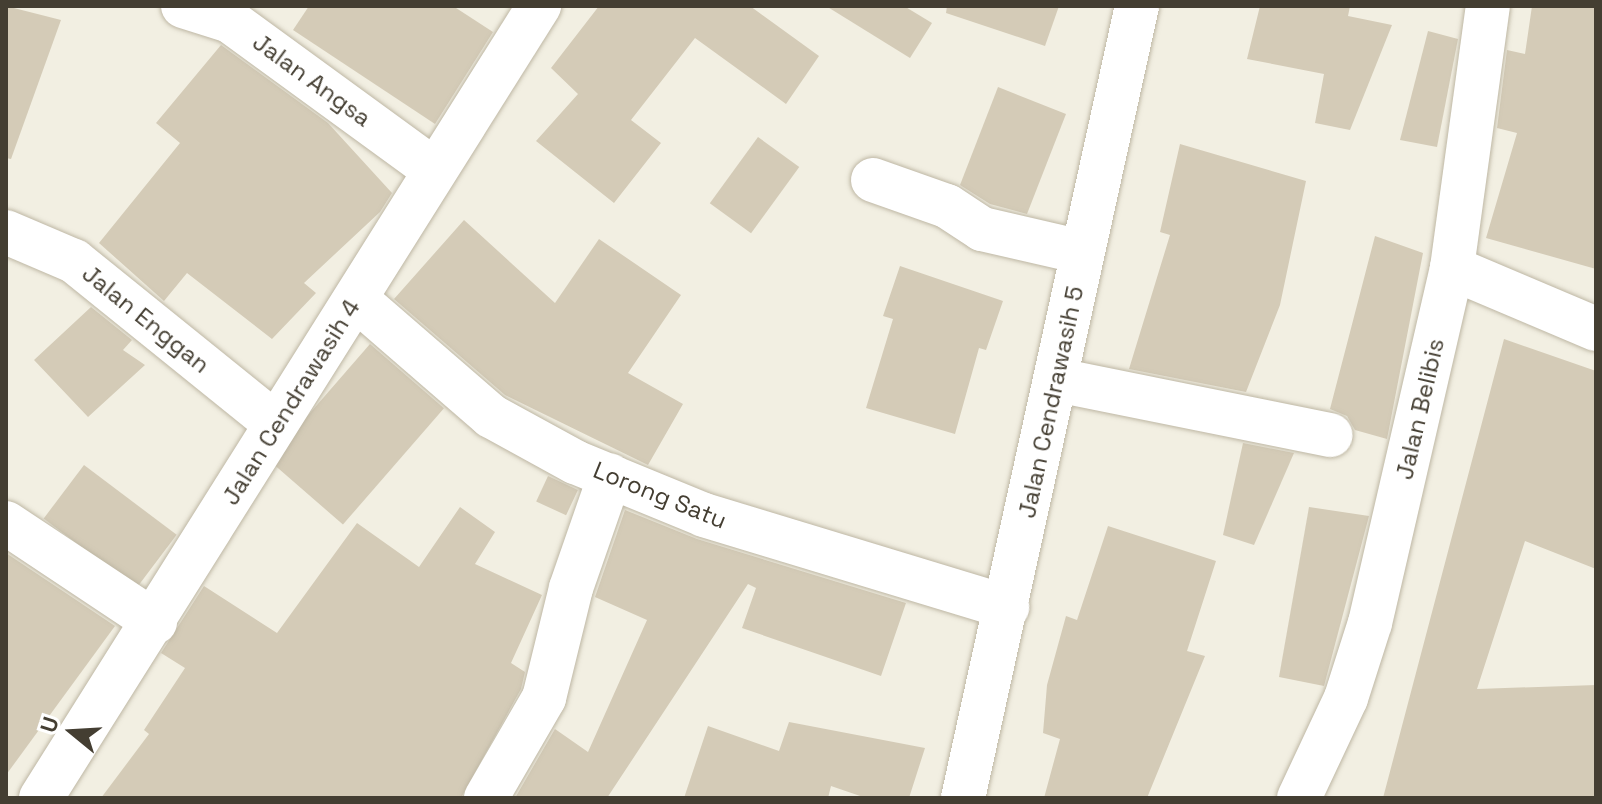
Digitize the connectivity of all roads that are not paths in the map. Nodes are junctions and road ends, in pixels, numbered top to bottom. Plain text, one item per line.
1 (183, 6) edge
2 (539, 6) edge
3 (1137, 6) edge
4 (1488, 6) edge
5 (236, 13) edge
6 (434, 170) junction
7 (873, 180) dead end
8 (6, 232) edge
9 (1082, 252) junction
10 (1452, 268) junction
11 (356, 299) junction
12 (1596, 329) edge
13 (1057, 380) junction
14 (275, 423) junction
15 (1331, 435) dead end
16 (610, 476) junction
17 (6, 523) edge
18 (1007, 607) junction
19 (155, 622) junction
20 (41, 798) edge
21 (486, 798) edge
22 (963, 798) edge
23 (1299, 798) edge

1 - 5 street, Jalan Angsa
2 - 6 street, Jalan Cendrawasih 4
3 - 9 street, Jalan Cendrawasih 5
4 - 10 street, Jalan Belibis
5 - 6 street, Jalan Angsa
6 - 11 street, Jalan Cendrawasih 4
7 - 9 street
8 - 14 street, Jalan Enggan
9 - 13 street, Jalan Cendrawasih 5
10 - 12 street
10 - 23 street, Jalan Belibis
11 - 14 street, Jalan Cendrawasih 4
11 - 16 street, Lorong Satu
13 - 15 street
13 - 18 street, Jalan Cendrawasih 5
14 - 19 street, Jalan Cendrawasih 4
16 - 18 street, Lorong Satu
16 - 21 street
17 - 19 street
18 - 22 street, Jalan Cendrawasih 5
19 - 20 street, Jalan Cendrawasih 4

